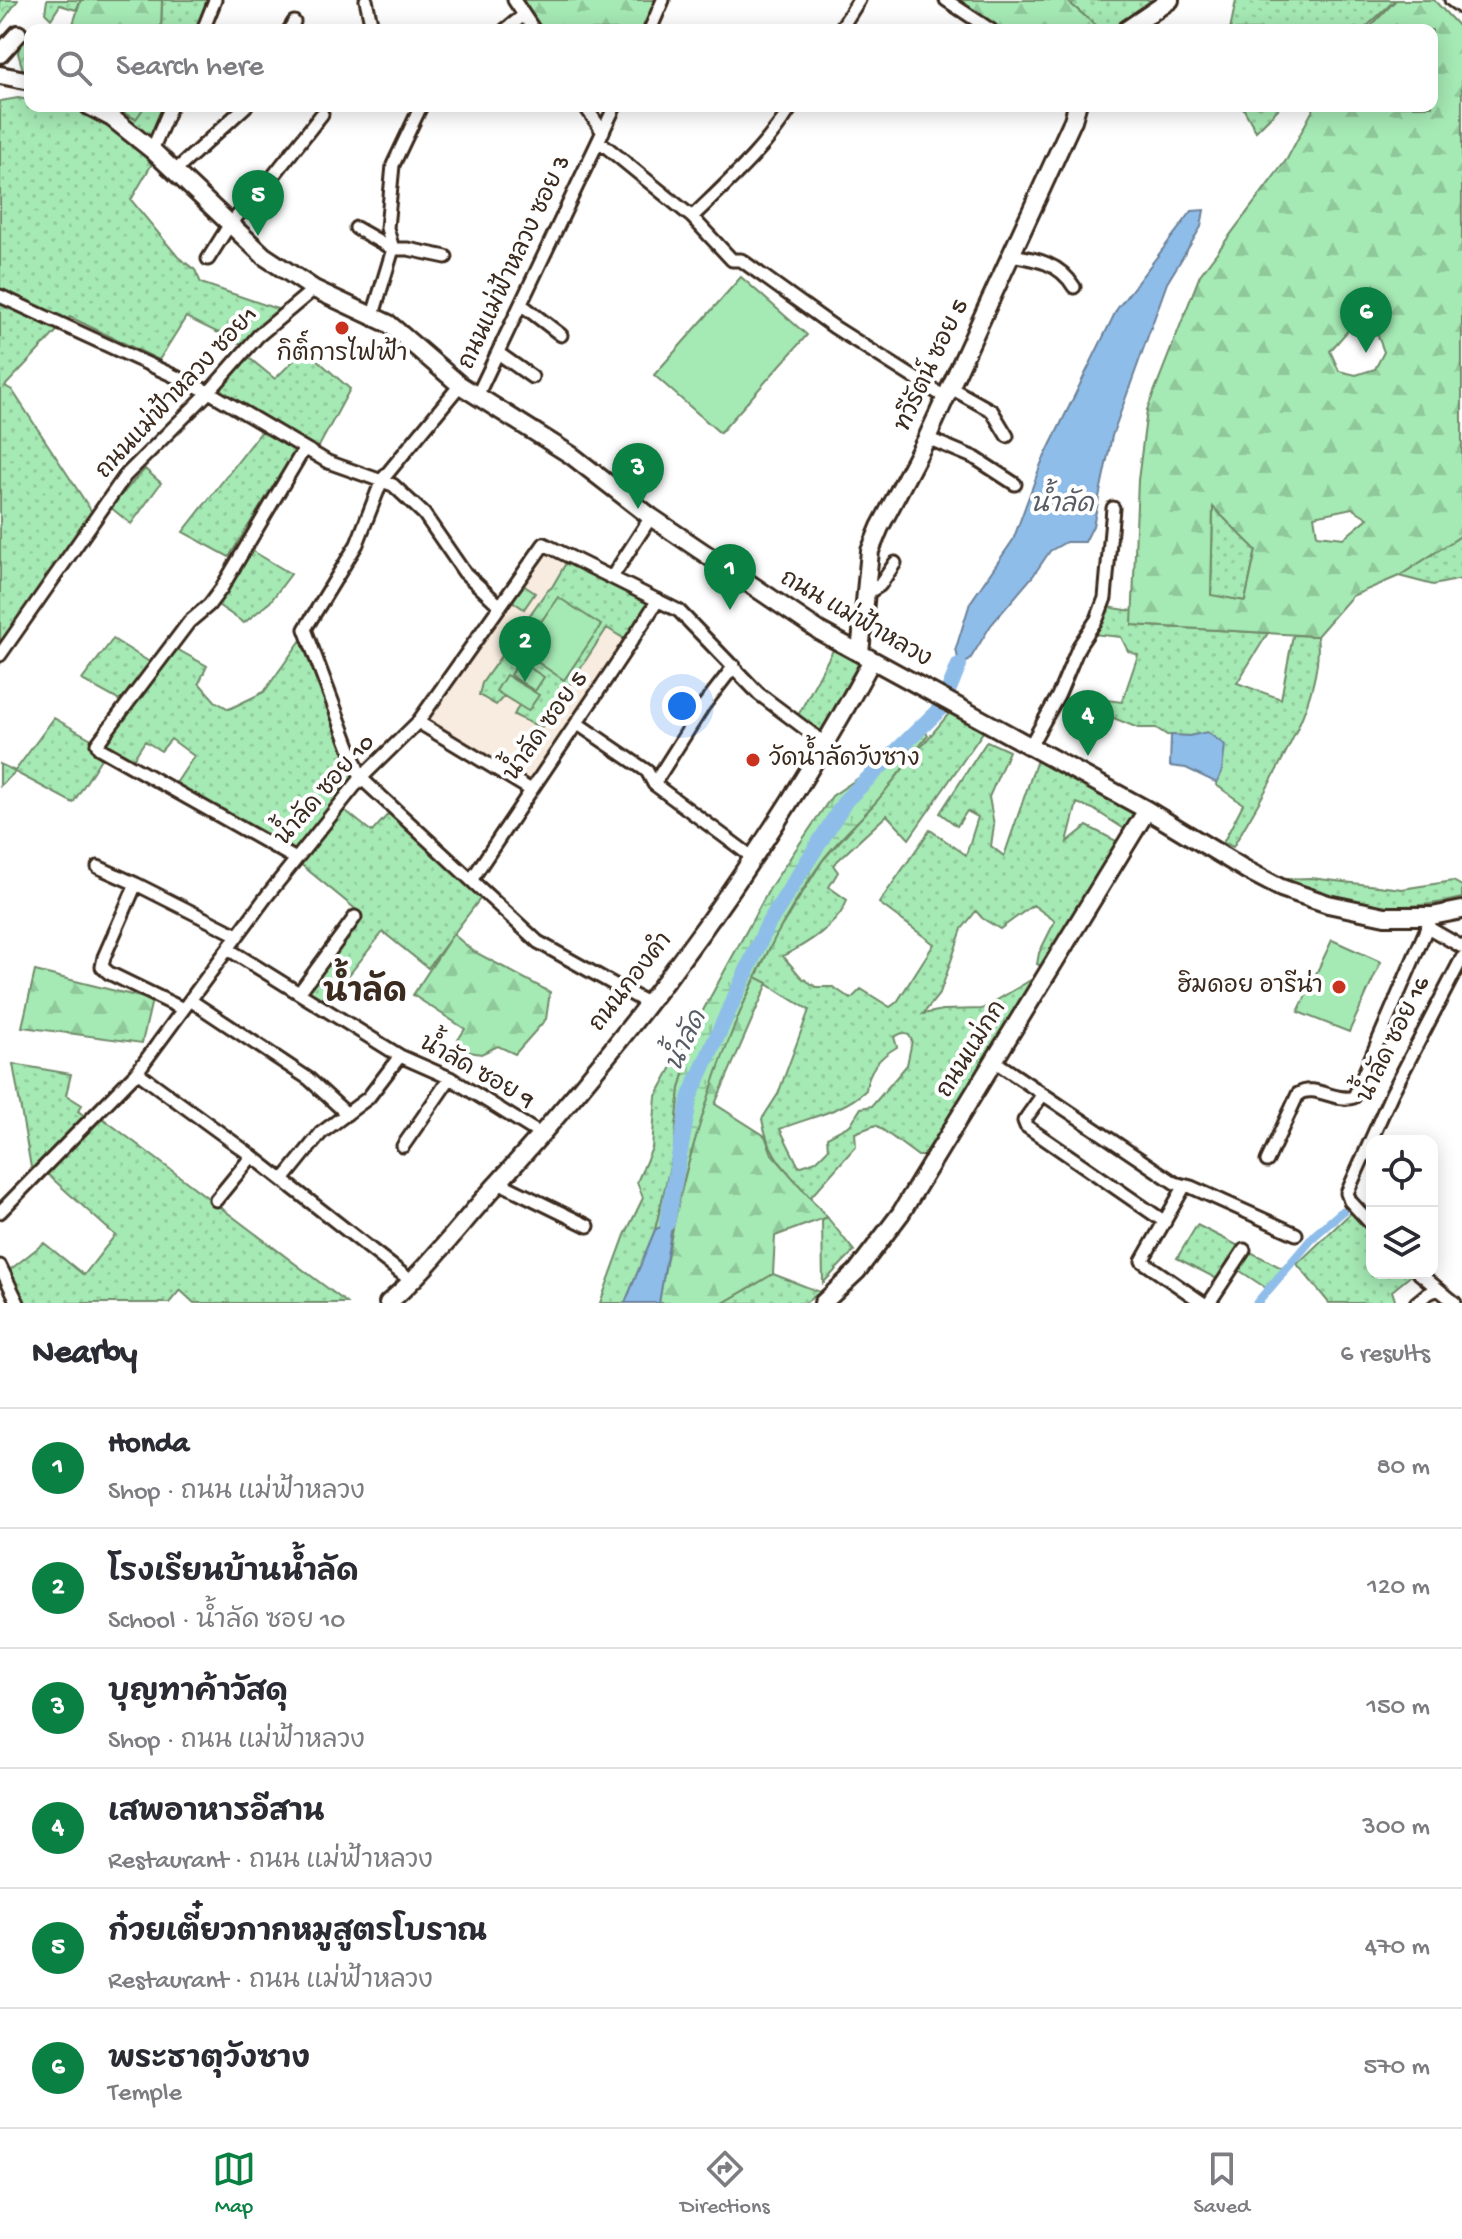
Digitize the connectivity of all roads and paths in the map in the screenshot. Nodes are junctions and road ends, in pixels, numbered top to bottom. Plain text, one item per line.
1 (215, 0) edge
2 (369, 0) edge
3 (379, 0) edge
4 (514, 0) edge
5 (663, 0) edge
6 (859, 0) edge
7 (946, 0) edge
8 (1170, 0) edge
9 (1451, 0) edge
10 (1462, 8) edge
11 (524, 15) junction
12 (205, 24) edge
13 (372, 24) edge
14 (513, 24) edge
15 (530, 24) edge
16 (653, 24) edge
17 (844, 24) edge
18 (982, 24) edge
19 (1135, 24) edge
20 (18, 34) dead end
21 (0, 54) edge
22 (0, 75) edge
23 (24, 80) edge
24 (24, 80) edge
25 (0, 85) edge
26 (100, 112) edge
27 (168, 112) edge
28 (239, 112) edge
29 (418, 112) edge
30 (588, 112) edge
31 (612, 112) edge
32 (788, 112) edge
33 (1071, 112) edge
34 (322, 114) dead end
35 (601, 136) junction
36 (152, 150) junction
37 (174, 172) junction
38 (692, 217) junction
39 (230, 224) junction
40 (356, 228) dead end
41 (393, 249) junction
42 (1011, 255) junction
43 (446, 257) dead end
44 (208, 259) dead end
45 (1074, 287) dead end
46 (314, 289) junction
47 (0, 296) edge
48 (522, 305) junction
49 (373, 315) junction
50 (561, 335) dead end
51 (498, 353) junction
52 (532, 377) dead end
53 (460, 385) junction
54 (209, 392) junction
55 (948, 393) junction
56 (477, 396) junction
57 (1007, 436) dead end
58 (927, 438) junction
59 (304, 449) junction
60 (382, 480) junction
61 (1015, 484) dead end
62 (1113, 508) dead end
63 (651, 517) junction
64 (895, 563) dead end
65 (612, 577) junction
66 (866, 594) junction
67 (658, 600) junction
68 (499, 605) junction
69 (0, 655) edge
70 (866, 657) junction
71 (734, 666) junction
72 (418, 722) junction
73 (578, 724) junction
74 (827, 745) junction
75 (1030, 746) junction
76 (361, 778) junction
77 (654, 784) junction
78 (531, 790) junction
79 (1147, 810) junction
80 (752, 857) junction
81 (296, 859) junction
82 (98, 867) dead end
83 (472, 879) junction
84 (136, 884) junction
85 (1462, 910) edge
86 (355, 917) dead end
87 (1430, 922) junction
88 (237, 935) junction
89 (1462, 947) edge
90 (228, 949) junction
91 (1462, 958) edge
92 (299, 993) junction
93 (186, 1004) junction
94 (649, 1004) junction
95 (400, 1056) junction
96 (994, 1061) junction
97 (137, 1072) junction
98 (450, 1078) junction
99 (1043, 1094) junction
100 (347, 1114) junction
101 (540, 1134) junction
102 (403, 1146) dead end
103 (252, 1156) junction
104 (1267, 1161) dead end
105 (283, 1180) junction
106 (498, 1182) junction
107 (1184, 1187) junction
108 (216, 1200) dead end
109 (0, 1212) edge
110 (1366, 1218) edge
111 (1165, 1222) junction
112 (588, 1226) dead end
113 (1296, 1234) dead end
114 (1244, 1250) dead end
115 (0, 1266) edge
116 (1426, 1279) edge
117 (410, 1280) junction
118 (1438, 1289) junction
119 (18, 1303) edge
120 (388, 1303) edge
121 (823, 1303) edge
122 (1203, 1303) edge
123 (1209, 1303) edge
124 (1416, 1303) edge
125 (1455, 1303) edge

1 - 12 street
2 - 3 street
2 - 13 street
4 - 11 street
5 - 16 street
6 - 17 street
7 - 18 street
8 - 19 street
9 - 10 street
11 - 14 street
11 - 15 street
20 - 21 street
22 - 23 street
24 - 25 street
26 - 36 street, ถนน แม่ฟ้าหลวง
27 - 36 street
28 - 37 street
29 - 41 street
30 - 35 street
31 - 35 street, ถนนแม่ฟ้าหลวง ซอย 3
32 - 38 street
33 - 42 street, ทวีรัตน์ ซอย 5
34 - 39 street
35 - 38 street
35 - 48 street, ถนนแม่ฟ้าหลวง ซอย 3
36 - 37 street, ถนน แม่ฟ้าหลวง
37 - 39 street, ถนน แม่ฟ้าหลวง
38 - 55 street
39 - 44 street
39 - 46 street, ถนน แม่ฟ้าหลวง
40 - 41 street
41 - 43 street
41 - 49 street
42 - 45 street
42 - 55 street, ทวีรัตน์ ซอย 5
46 - 49 street, ถนน แม่ฟ้าหลวง
46 - 54 street, ถนนแม่ฟ้าหลวง ซอย1
47 - 54 street
48 - 50 street
48 - 51 street, ถนนแม่ฟ้าหลวง ซอย 3
49 - 53 street, ถนน แม่ฟ้าหลวง
51 - 52 street
51 - 56 street, ถนนแม่ฟ้าหลวง ซอย 3
53 - 56 street, ถนน แม่ฟ้าหลวง
53 - 60 street
54 - 59 street
54 - 69 street, ถนนแม่ฟ้าหลวง ซอย1
55 - 57 street
55 - 58 street, ทวีรัตน์ ซอย 5
56 - 63 street, ถนน แม่ฟ้าหลวง
58 - 61 street
58 - 66 street, ทวีรัตน์ ซอย 5
59 - 60 street
59 - 81 street
60 - 68 street
60 - 76 street
62 - 75 street
63 - 65 street
63 - 70 street, ถนน แม่ฟ้าหลวง
64 - 66 street
65 - 67 street, น้ำลัด ซอย 10
65 - 68 street, น้ำลัด ซอย 10
66 - 70 street, ทวีรัตน์ ซอย 5
67 - 71 street, น้ำลัด ซอย 10
67 - 73 street, น้ำลัด ซอย 5
68 - 72 street, น้ำลัด ซอย 10
70 - 74 street, ถนนกองคำ
70 - 75 street, ถนน แม่ฟ้าหลวง
71 - 74 street, น้ำลัด ซอย 10
71 - 77 street
72 - 76 street, น้ำลัด ซอย 10
72 - 78 street
73 - 77 street
73 - 78 street, น้ำลัด ซอย 5
74 - 80 street, ถนนกองคำ
75 - 79 street, ถนน แม่ฟ้าหลวง
76 - 81 street, น้ำลัด ซอย 10
76 - 83 street
77 - 80 street
78 - 83 street, น้ำลัด ซอย 5
79 - 87 street, ถนน แม่ฟ้าหลวง
79 - 96 street, ถนนแม่กก
80 - 94 street, ถนนกองคำ
81 - 88 street, น้ำลัด ซอย 10
82 - 84 street
83 - 94 street
84 - 88 street
84 - 93 street
85 - 87 street, ถนน แม่ฟ้าหลวง
86 - 92 street
87 - 89 street
87 - 104 street
88 - 90 street, น้ำลัด ซอย 10
90 - 92 street, น้ำลัด ซอย 9
90 - 93 street, น้ำลัด ซอย 10
91 - 110 street, น้ำลัด ซอย 16
92 - 95 street, น้ำลัด ซอย 9
93 - 97 street, น้ำลัด ซอย 10
93 - 100 street
94 - 101 street, ถนนกองคำ
95 - 98 street, น้ำลัด ซอย 9
95 - 100 street
96 - 99 street
96 - 121 street, ถนนแม่กก
97 - 103 street
97 - 109 street, น้ำลัด ซอย 10
98 - 101 street, น้ำลัด ซอย 9
98 - 102 street
99 - 107 street
99 - 111 street
100 - 105 street
101 - 106 street, ถนนกองคำ
103 - 105 street
103 - 108 street
105 - 117 street
106 - 112 street
106 - 117 street, ถนนกองคำ
107 - 111 street
107 - 113 street
111 - 122 street
114 - 123 street
115 - 119 street
116 - 118 street
117 - 120 street, ถนนกองคำ
118 - 124 street
118 - 125 street

